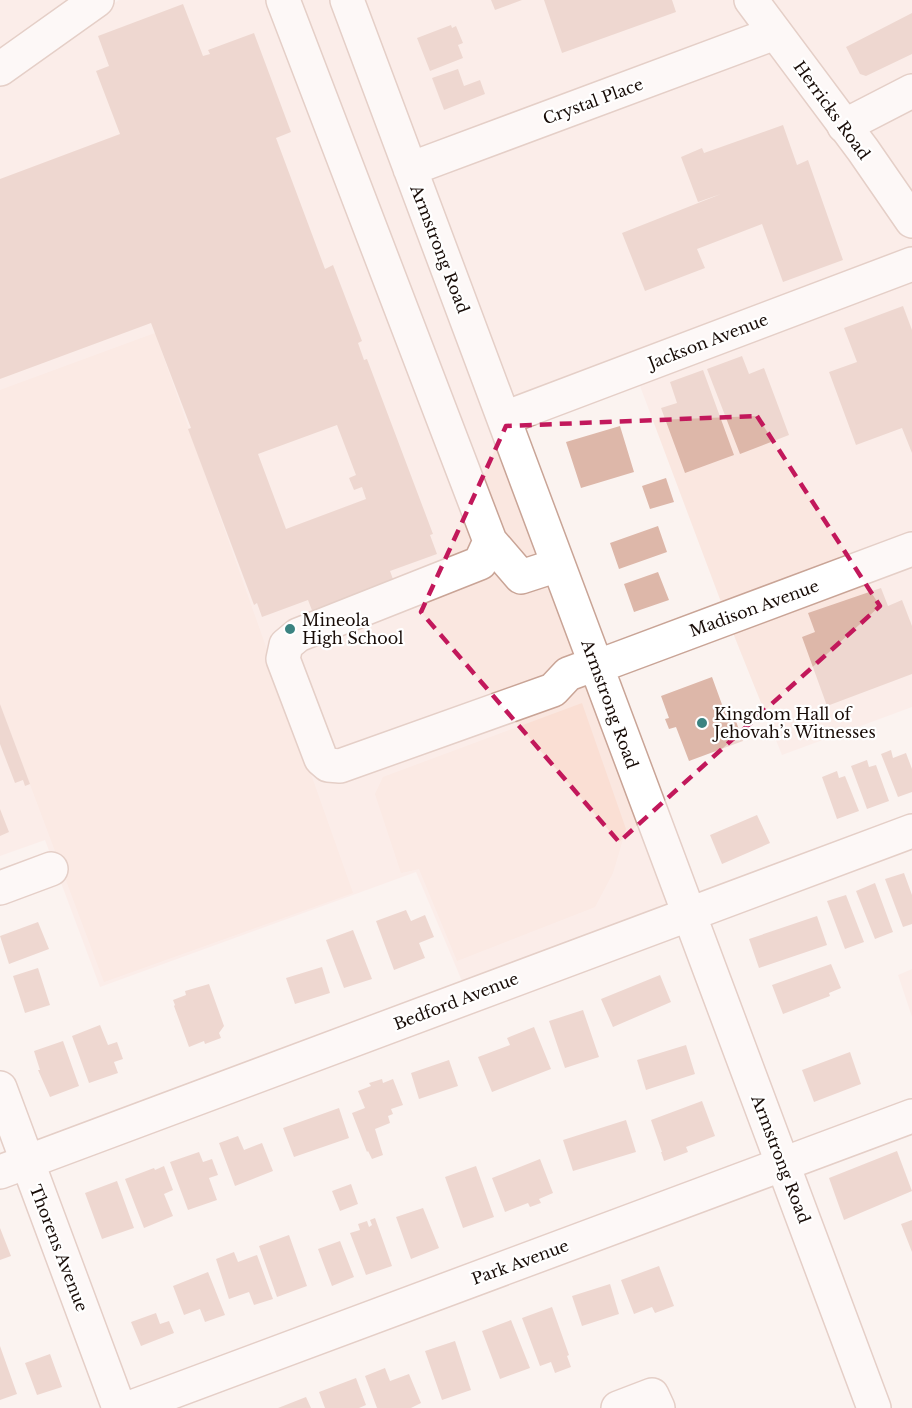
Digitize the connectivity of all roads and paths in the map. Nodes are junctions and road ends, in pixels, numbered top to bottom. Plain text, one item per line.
1 (97, 0) edge
2 (283, 0) edge
3 (347, 0) edge
4 (751, 0) edge
5 (775, 33) junction
6 (0, 69) edge
7 (912, 91) edge
8 (843, 126) junction
9 (410, 169) junction
10 (912, 220) edge
11 (912, 264) edge
12 (505, 418) junction
13 (490, 541) junction
14 (912, 549) edge
15 (558, 565) junction
16 (595, 665) junction
17 (912, 831) edge
18 (51, 869) dead end
19 (0, 888) edge
20 (688, 914) junction
21 (0, 1089) edge
22 (912, 1116) edge
23 (783, 1164) junction
24 (14, 1167) edge
25 (655, 1402) edge
26 (119, 1408) edge
27 (129, 1408) edge
28 (618, 1408) edge
29 (874, 1408) edge

1 - 6 street
2 - 13 street
3 - 9 street, Armstrong Road
4 - 5 street, Herricks Road
5 - 8 street, Herricks Road
5 - 9 street, Crystal Place
7 - 8 street
8 - 10 street, Herricks Road
9 - 12 street, Armstrong Road
11 - 12 street, Jackson Avenue
12 - 15 street, Armstrong Road
13 - 15 street
13 - 16 street, Madison Avenue
14 - 16 street, Madison Avenue
15 - 16 street, Armstrong Road
16 - 20 street, Armstrong Road
17 - 20 street, Bedford Avenue
18 - 19 street
20 - 23 street, Armstrong Road
20 - 24 street, Bedford Avenue
21 - 24 street, Thorens Avenue
22 - 23 street, Park Avenue
23 - 27 street, Park Avenue
23 - 29 street, Armstrong Road
24 - 26 street, Thorens Avenue
25 - 28 street

